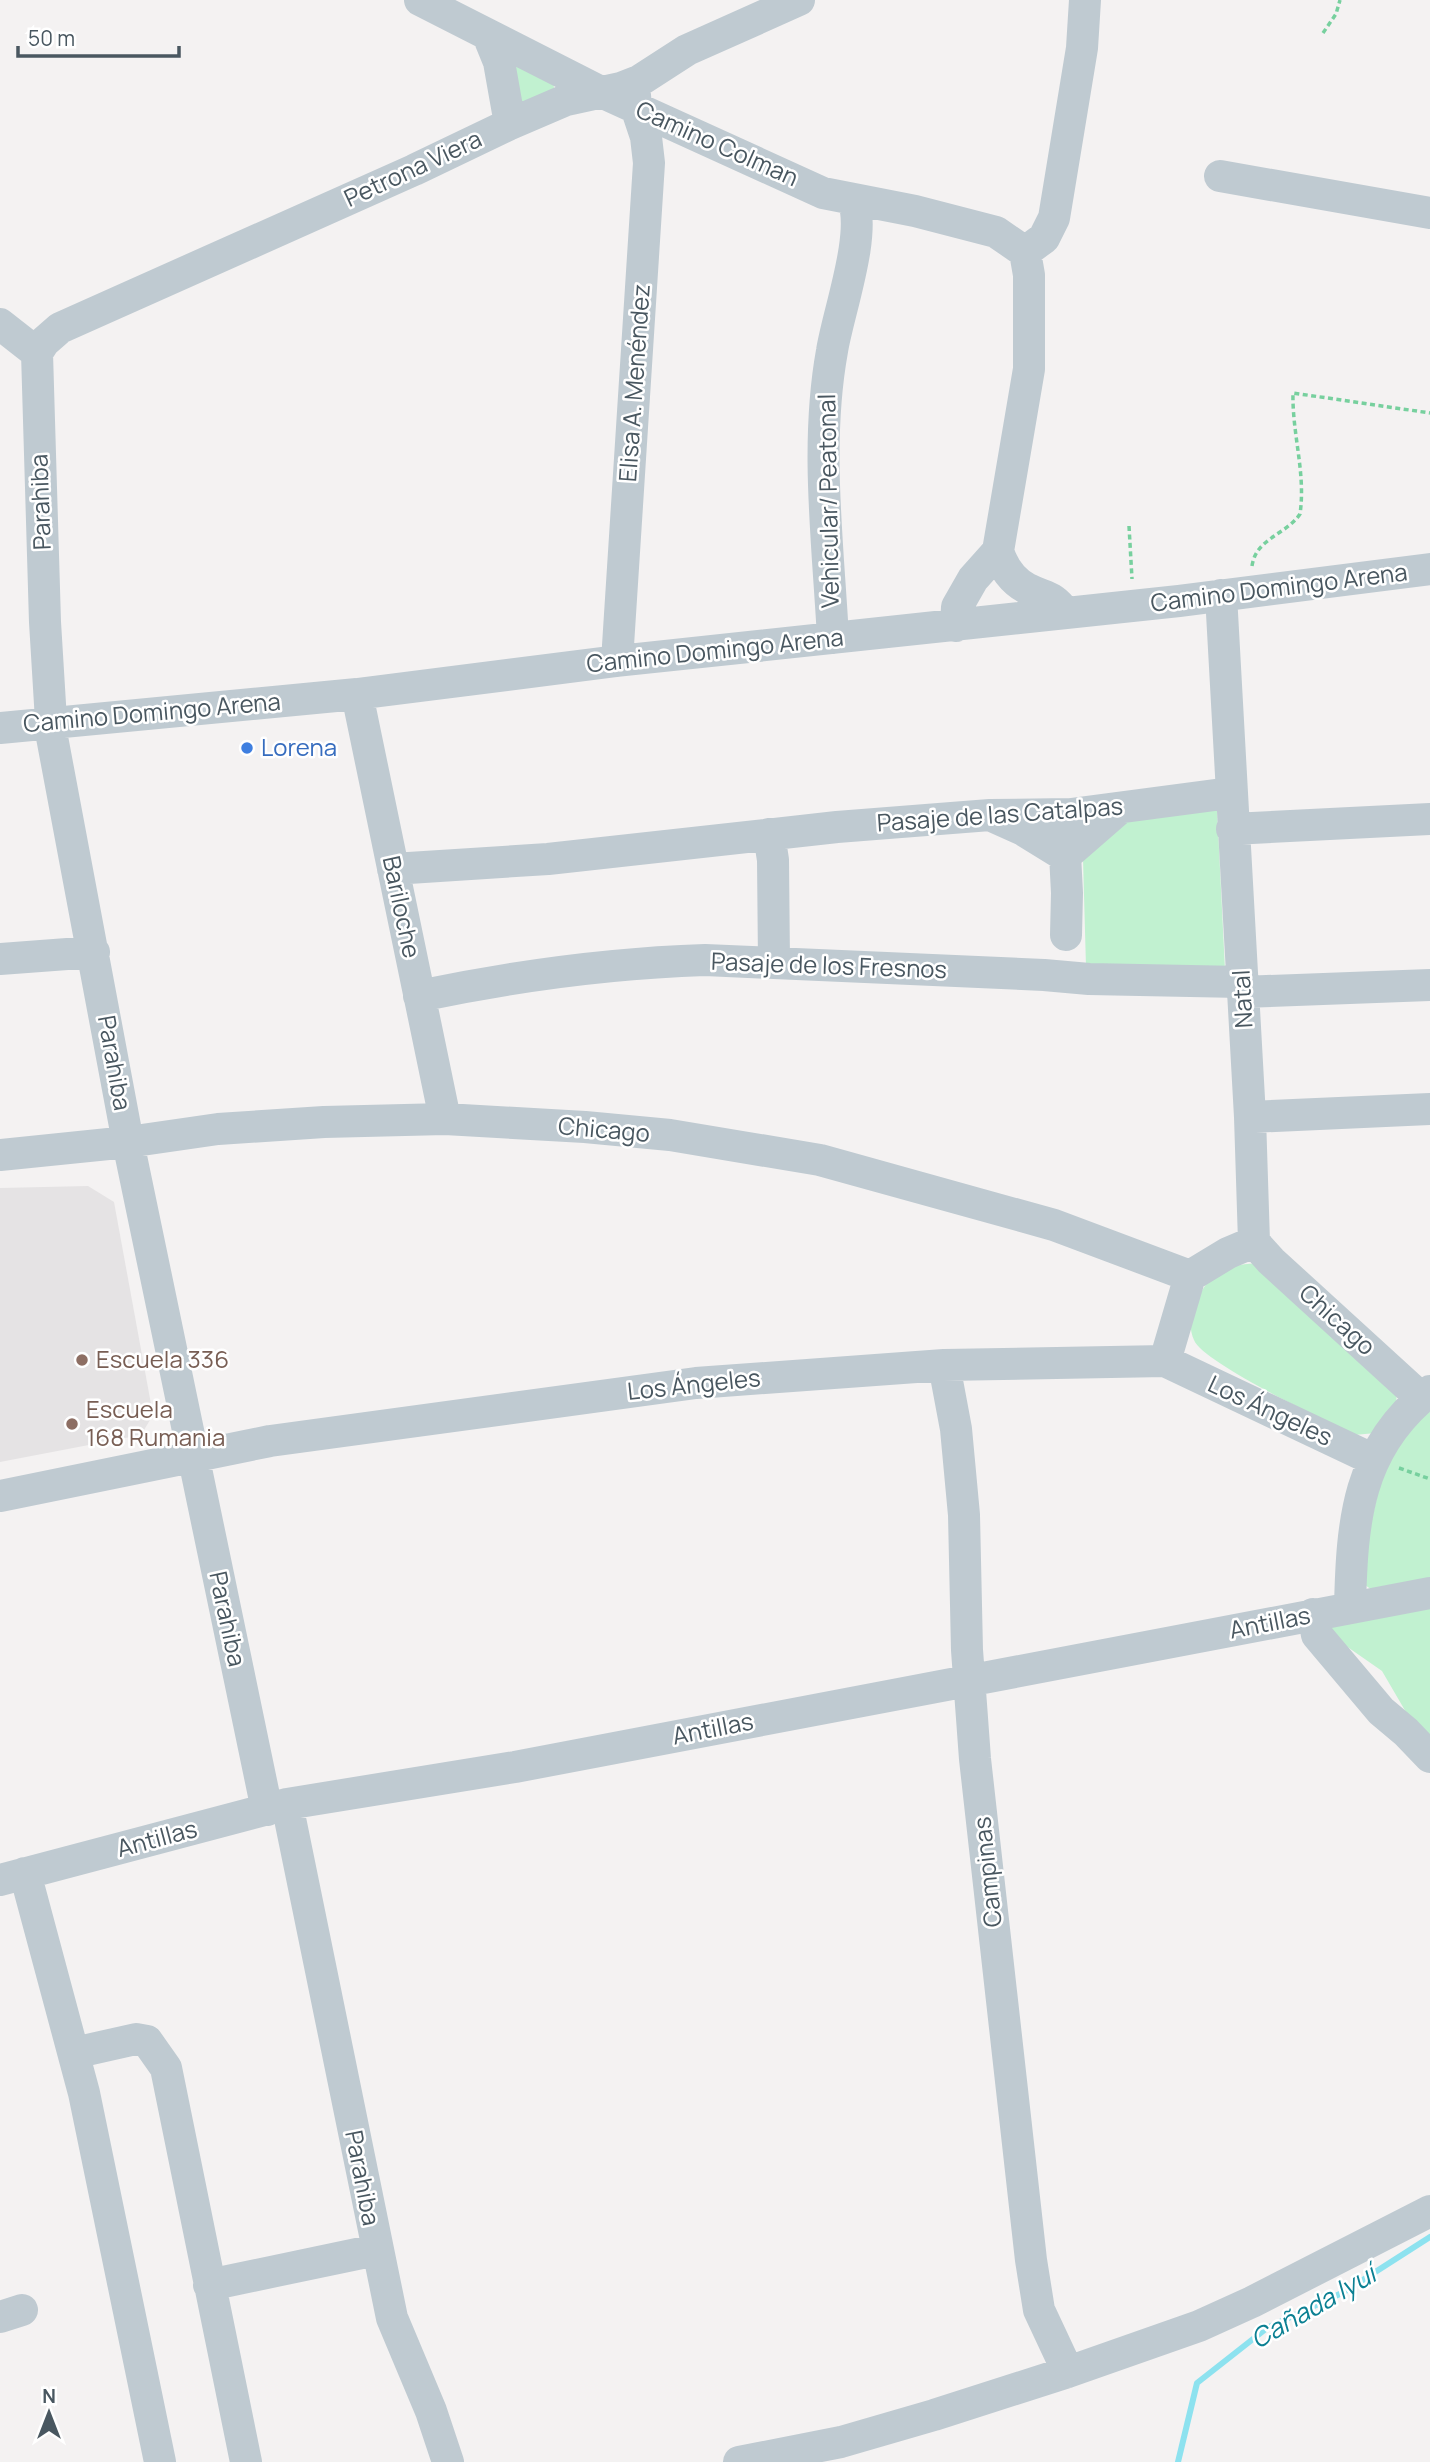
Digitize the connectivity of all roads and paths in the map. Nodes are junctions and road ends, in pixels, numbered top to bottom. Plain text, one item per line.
1 (420, 0) edge
2 (799, 0) edge
3 (1085, 0) edge
4 (1340, 0) edge
5 (1323, 33) dead end
6 (488, 35) junction
7 (601, 92) junction
8 (637, 94) junction
9 (510, 124) junction
10 (1220, 176) dead end
11 (853, 201) junction
12 (1430, 213) edge
13 (1025, 252) junction
14 (0, 324) edge
15 (37, 353) junction
16 (1430, 413) edge
17 (1129, 526) dead end
18 (998, 551) junction
19 (1430, 569) edge
20 (1253, 592) junction
21 (1221, 595) junction
22 (1133, 606) junction
23 (1065, 613) junction
24 (956, 626) junction
25 (832, 638) junction
26 (617, 661) junction
27 (357, 694) junction
28 (50, 723) junction
29 (0, 727) edge
30 (1230, 793) junction
31 (1119, 809) junction
32 (1063, 814) junction
33 (990, 815) junction
34 (1430, 818) edge
35 (1232, 829) junction
36 (769, 834) junction
37 (1065, 856) junction
38 (393, 869) junction
39 (1066, 934) junction
40 (93, 952) junction
41 (0, 959) edge
42 (774, 963) junction
43 (1012, 974) junction
44 (1071, 978) junction
45 (1430, 985) edge
46 (1242, 987) junction
47 (419, 996) junction
48 (1430, 1109) edge
49 (1250, 1117) junction
50 (445, 1119) junction
51 (128, 1142) junction
52 (0, 1154) edge
53 (1254, 1242) junction
54 (1190, 1276) junction
55 (1165, 1361) junction
56 (944, 1365) junction
57 (1426, 1394) edge
58 (195, 1456) junction
59 (1374, 1460) junction
60 (1430, 1479) edge
61 (0, 1496) edge
62 (1430, 1593) edge
63 (1350, 1607) junction
64 (1313, 1614) junction
65 (969, 1681) junction
66 (1430, 1757) edge
67 (277, 1807) junction
68 (12, 1877) edge
69 (74, 2053) junction
70 (1430, 2211) edge
71 (376, 2250) junction
72 (209, 2285) junction
73 (1068, 2372) junction
74 (160, 2462) edge
75 (246, 2462) edge
76 (448, 2462) edge
77 (739, 2462) edge

1 - 6 street
2 - 8 street, Petrona Viera
3 - 13 street
4 - 5 path
6 - 7 street
6 - 9 street
7 - 8 street, Petrona Viera
7 - 9 street, Petrona Viera
8 - 11 street, Camino Colman
8 - 26 street, Elisa A. Menéndez
9 - 15 street, Petrona Viera
10 - 12 street
11 - 13 street, Camino Colman
11 - 25 street, Vehicular/ Peatonal
13 - 18 street
14 - 15 street
15 - 28 street, Parahiba
16 - 20 path
17 - 22 path
18 - 23 street
18 - 24 street
19 - 20 street, Camino Domingo Arena
20 - 21 street, Camino Domingo Arena
21 - 22 street, Camino Domingo Arena
21 - 30 street, Natal
22 - 23 street, Camino Domingo Arena
23 - 24 street, Camino Domingo Arena
24 - 25 street, Camino Domingo Arena
25 - 26 street, Camino Domingo Arena
26 - 27 street, Camino Domingo Arena
27 - 28 street, Camino Domingo Arena
27 - 38 street, Bariloche
28 - 29 street, Camino Domingo Arena
28 - 40 street, Parahiba
30 - 31 street, Pasaje de las Catalpas
30 - 35 street, Natal
31 - 32 street, Pasaje de las Catalpas
31 - 37 street
32 - 33 street, Pasaje de las Catalpas
32 - 37 street
33 - 36 street, Pasaje de las Catalpas
33 - 37 street
34 - 35 street
35 - 46 street, Natal
36 - 38 street, Pasaje de las Catalpas
36 - 42 street
37 - 39 street
38 - 47 street, Bariloche
39 - 43 street
39 - 44 street
40 - 41 street
40 - 51 street, Parahiba
42 - 43 street, Pasaje de los Fresnos
42 - 47 street, Pasaje de los Fresnos
43 - 44 street, Pasaje de los Fresnos
44 - 46 street, Pasaje de los Fresnos
45 - 46 street, Pasaje de los Fresnos
46 - 49 street, Natal
47 - 50 street, Bariloche
48 - 49 street
49 - 53 street, Natal
50 - 51 street, Chicago
50 - 54 street, Chicago
51 - 52 street, Chicago
51 - 58 street, Parahiba
53 - 54 street
53 - 57 street, Chicago
54 - 55 street
55 - 56 street, Los Ángeles
55 - 59 street, Los Ángeles
56 - 58 street, Los Ángeles
56 - 65 street, Campinas
57 - 59 street
58 - 61 street, Los Ángeles
58 - 67 street, Parahiba
59 - 60 path
59 - 63 street
62 - 63 street, Antillas
63 - 64 street, Antillas
64 - 65 street, Antillas
64 - 66 street
65 - 67 street, Antillas
65 - 73 street, Campinas
67 - 68 street, Antillas
67 - 71 street, Parahiba
68 - 69 street
69 - 72 street
69 - 74 street
70 - 73 street
71 - 72 street
71 - 76 street, Parahiba
72 - 75 street
73 - 77 street

